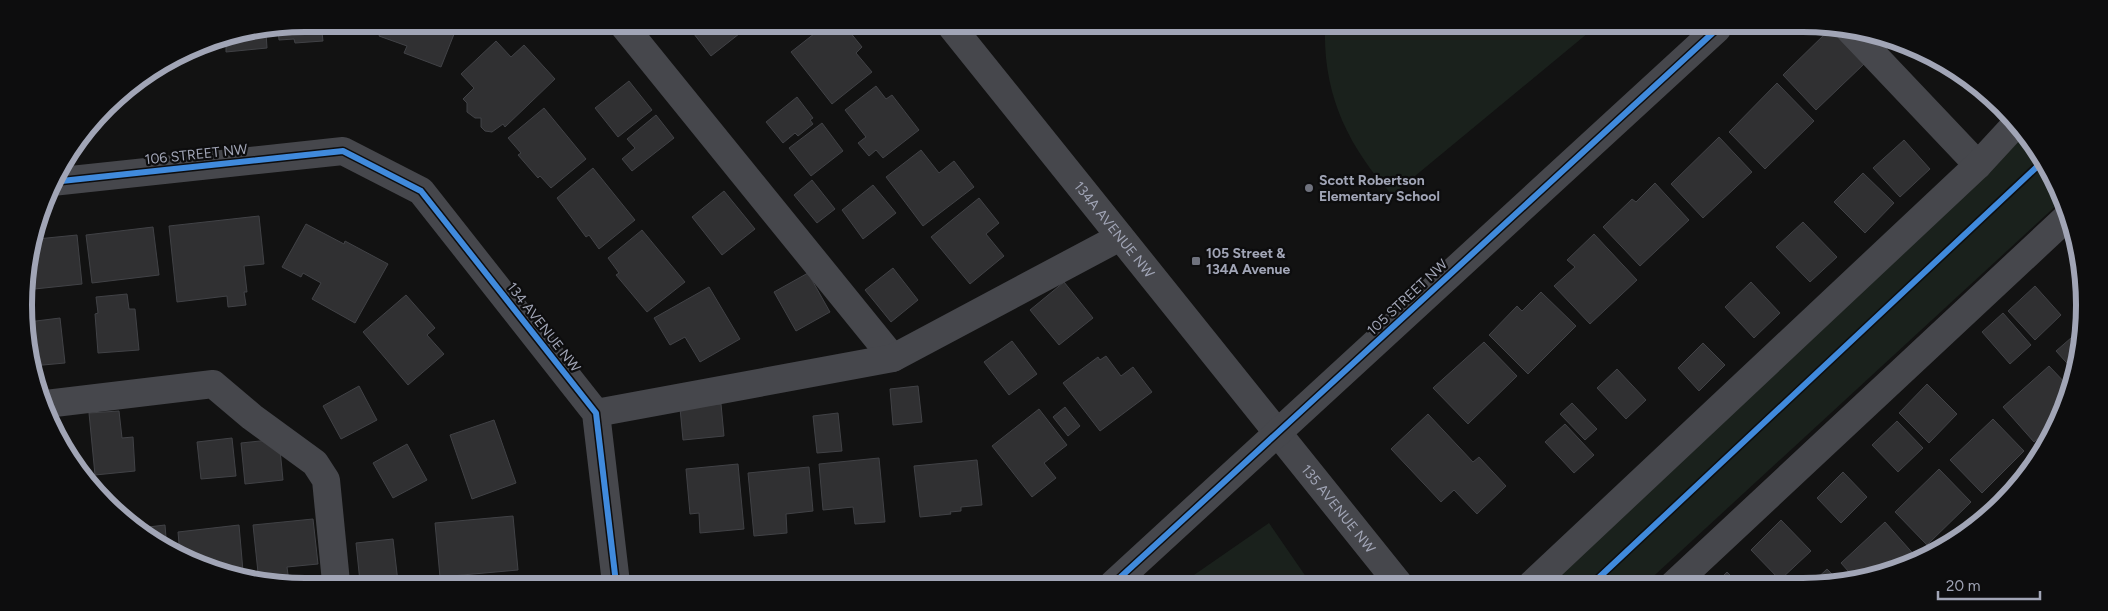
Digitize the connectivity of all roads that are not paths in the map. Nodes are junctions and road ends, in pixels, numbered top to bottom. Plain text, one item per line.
1 (629, 32) edge
2 (956, 32) edge
3 (1714, 32) edge
4 (1857, 38) edge
5 (2011, 129) edge
6 (343, 150) joint
7 (1978, 165) junction
8 (63, 181) edge
9 (2062, 222) edge
10 (1120, 236) junction
11 (892, 358) junction
12 (51, 403) edge
13 (596, 414) junction
14 (1278, 434) junction
15 (336, 578) edge
16 (615, 578) edge
17 (1121, 578) edge
18 (1394, 578) edge
19 (1538, 578) edge
20 (1679, 578) edge

1 - 11 street
2 - 10 street, 134A AVENUE NW
3 - 14 street, 105 STREET NW
4 - 7 street
5 - 7 street
6 - 8 street, 106 STREET NW
6 - 13 street, 134 AVENUE NW
7 - 19 street
9 - 20 street
10 - 11 street
10 - 14 street, 134A AVENUE NW
11 - 13 street
12 - 15 street
13 - 16 street
14 - 17 street, 105 STREET NW
14 - 18 street, 135 AVENUE NW

